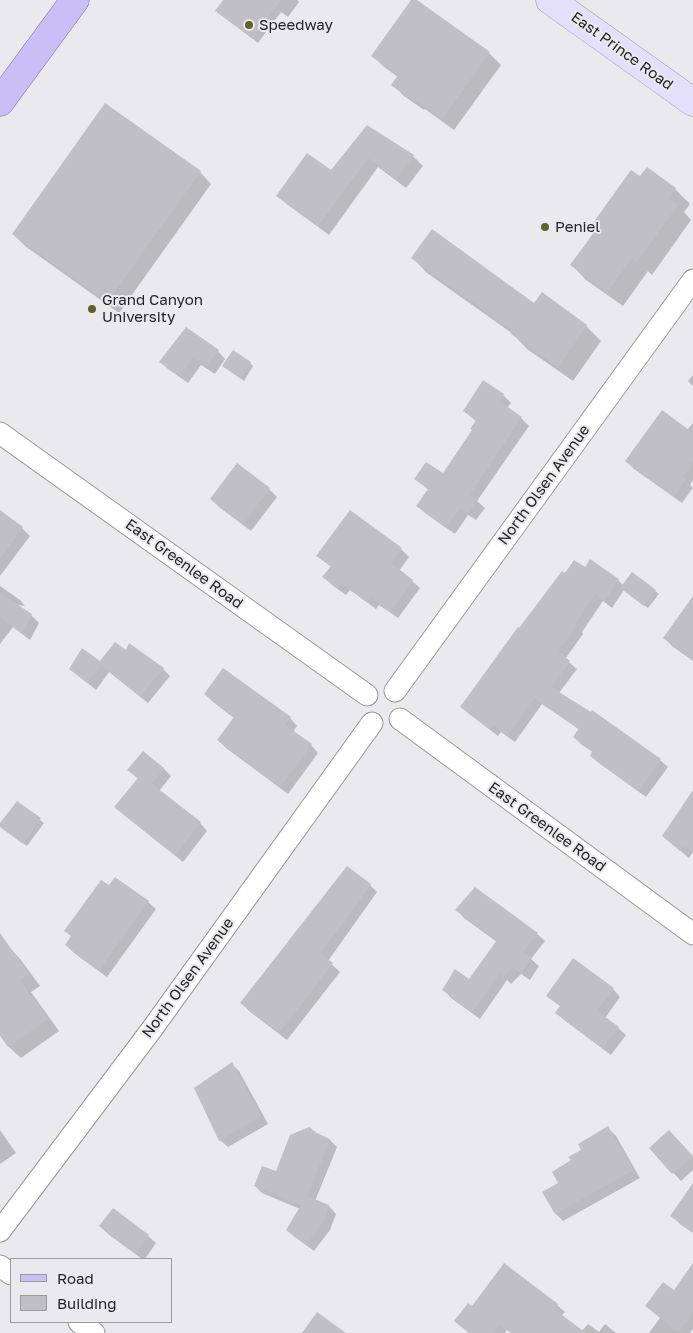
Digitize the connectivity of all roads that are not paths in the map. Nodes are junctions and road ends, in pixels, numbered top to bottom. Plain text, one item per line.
1 (75, 0) edge
2 (550, 0) edge
3 (0, 102) edge
4 (693, 102) edge
5 (693, 280) edge
6 (0, 433) edge
7 (396, 691) junction
8 (368, 696) junction
9 (400, 719) junction
10 (372, 723) junction
11 (693, 934) edge
12 (0, 1231) edge
13 (80, 1323) edge
14 (94, 1333) edge

1 - 3 main road
2 - 4 main road, East Prince Road
5 - 7 street, North Olsen Avenue
6 - 8 street, East Greenlee Road
7 - 8 street
7 - 9 street
8 - 10 street
9 - 10 street
9 - 11 street, East Greenlee Road
10 - 12 street, North Olsen Avenue
13 - 14 street

